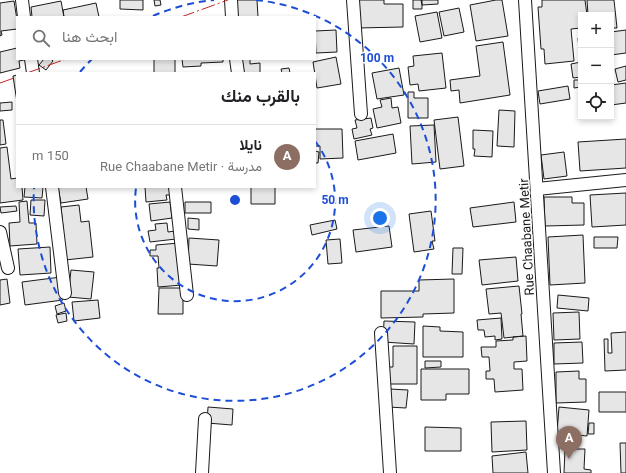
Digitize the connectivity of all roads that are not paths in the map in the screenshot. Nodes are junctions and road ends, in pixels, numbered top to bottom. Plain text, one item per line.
1 (22, 0) edge
2 (231, 0) edge
3 (353, 0) edge
4 (525, 0) edge
5 (24, 16) edge
6 (232, 16) edge
7 (31, 60) edge
8 (236, 60) edge
9 (34, 72) edge
10 (238, 72) edge
11 (361, 114) dead end
12 (626, 180) edge
13 (52, 188) edge
14 (175, 188) edge
15 (537, 189) junction
16 (0, 232) edge
17 (8, 268) dead end
18 (65, 293) dead end
19 (187, 295) dead end
20 (381, 333) dead end
21 (205, 419) dead end
22 (202, 473) edge
23 (390, 473) edge
24 (554, 473) edge

1 - 5 street
2 - 6 street
3 - 11 street
4 - 15 street, Rue Chaabane Metir
7 - 9 street
8 - 10 street
12 - 15 street
13 - 18 street
14 - 19 street
15 - 24 street, Rue Chaabane Metir
16 - 17 street
20 - 23 street
21 - 22 street

